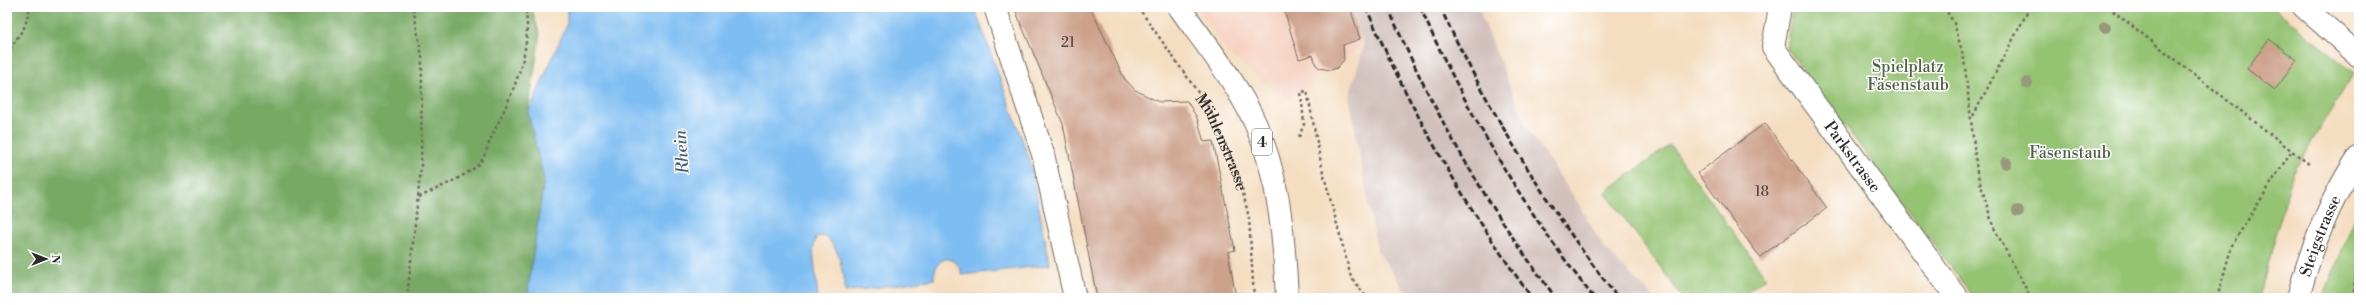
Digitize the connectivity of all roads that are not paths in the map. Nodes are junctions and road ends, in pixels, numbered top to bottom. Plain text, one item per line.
1 (995, 7) edge
2 (1180, 7) edge
3 (1780, 7) edge
4 (2304, 7) edge
5 (2359, 56) edge
6 (2359, 156) edge
7 (1076, 298) edge
8 (1287, 298) edge
9 (1957, 298) edge
10 (2298, 298) edge

1 - 7 street
2 - 8 street, 4
3 - 9 street, Parkstrasse
4 - 5 street
6 - 10 street, Steigstrasse

